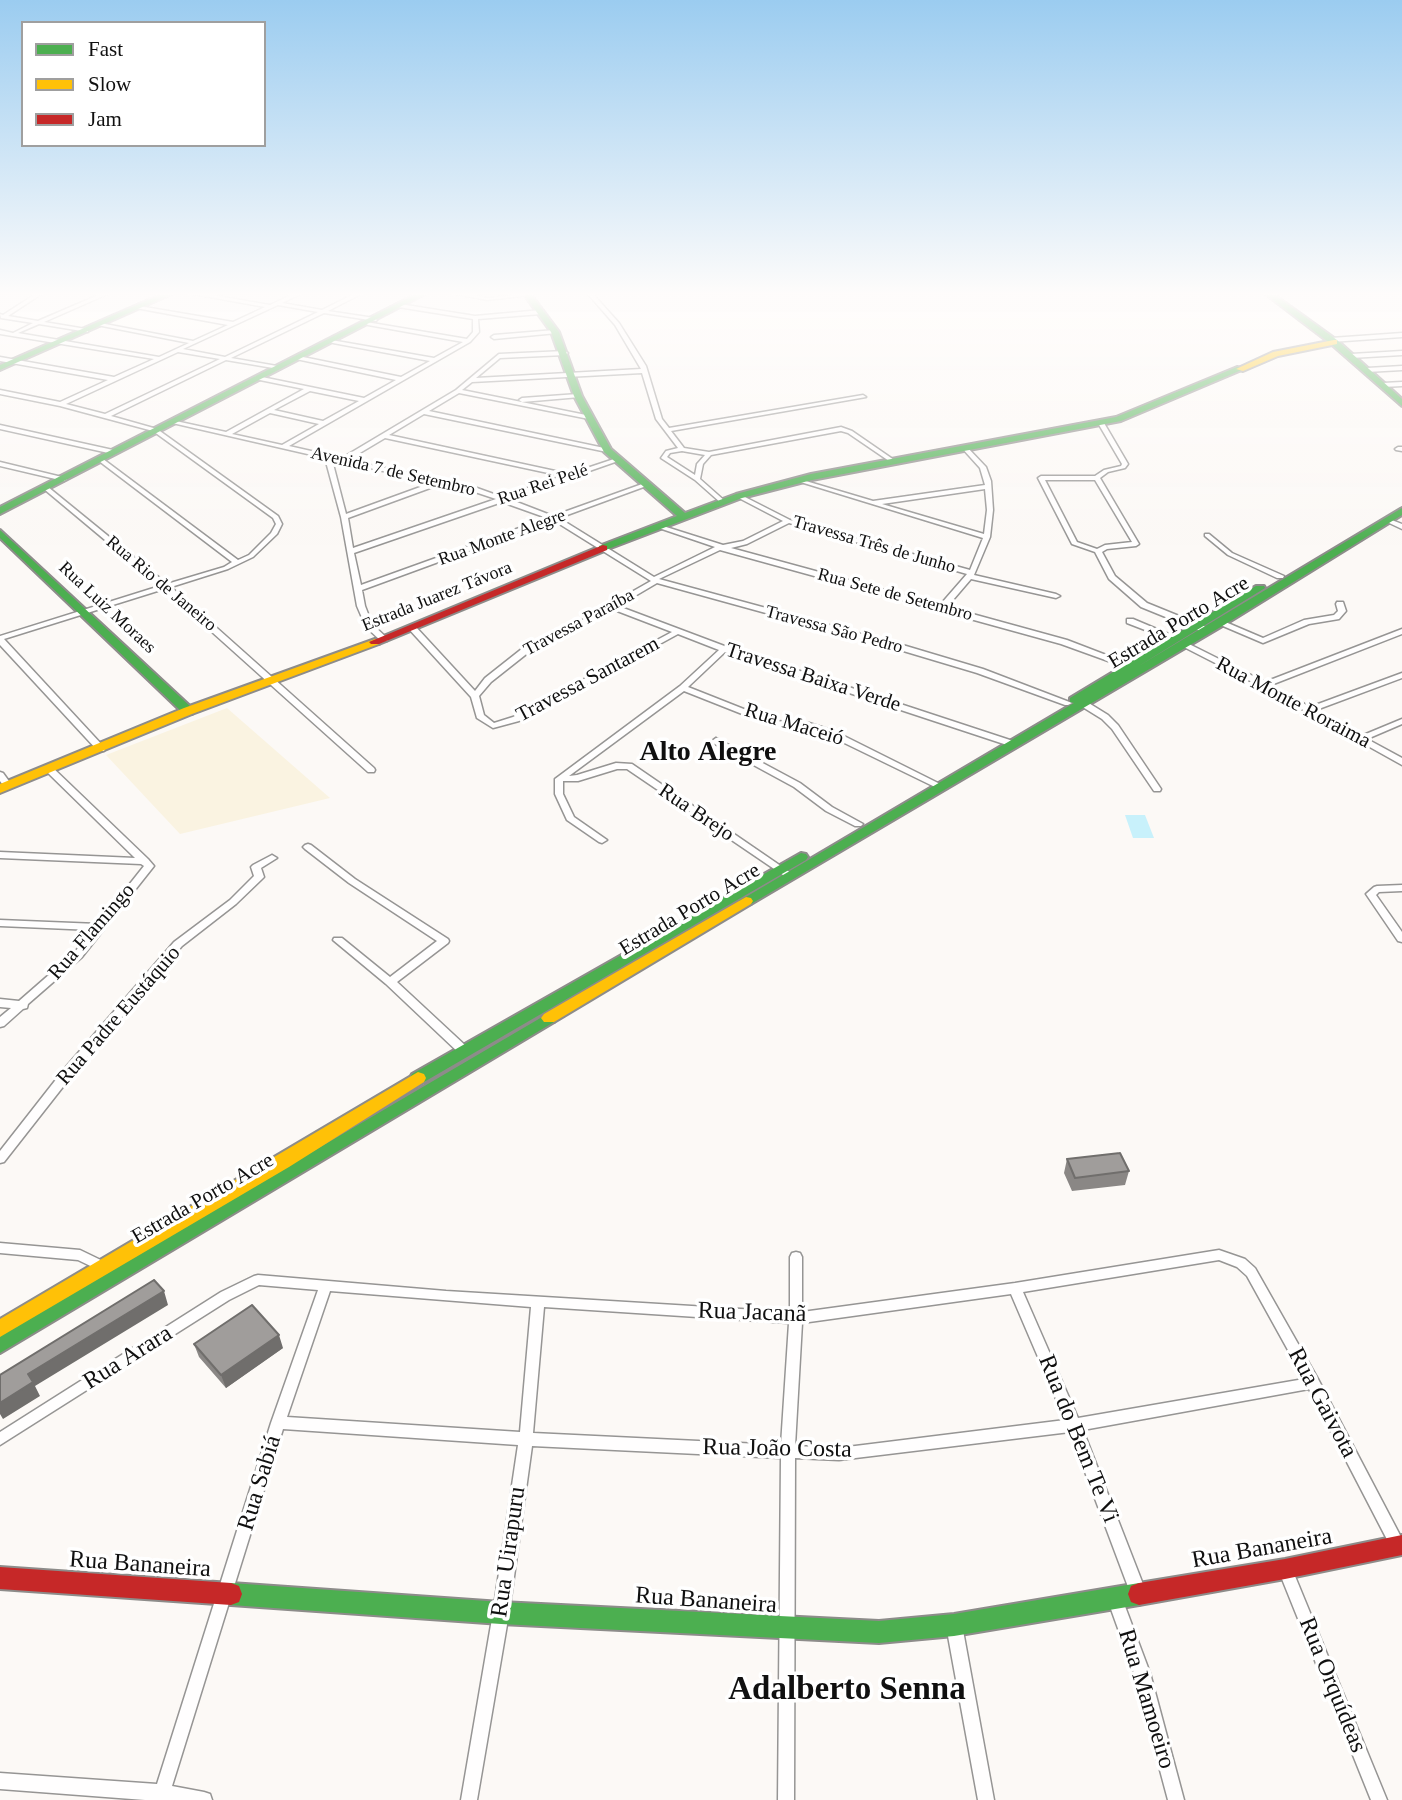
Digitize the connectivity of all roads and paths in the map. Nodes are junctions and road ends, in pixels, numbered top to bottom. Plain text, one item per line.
1 (97, 377) edge
2 (119, 377) edge
3 (188, 377) edge
4 (391, 377) edge
5 (405, 377) edge
6 (476, 377) edge
7 (515, 377) edge
8 (573, 377) edge
9 (646, 377) edge
10 (1223, 377) edge
11 (1374, 377) edge
12 (257, 378) joint
13 (401, 379) junction
14 (113, 380) junction
15 (473, 380) junction
16 (1402, 384) edge
17 (1383, 385) junction
18 (309, 389) junction
19 (458, 391) junction
20 (0, 392) edge
21 (578, 397) junction
22 (863, 397) dead end
23 (364, 400) junction
24 (507, 401) junction
25 (1401, 401) edge
26 (61, 404) junction
27 (269, 411) junction
28 (425, 412) junction
29 (107, 416) junction
30 (589, 417) junction
31 (172, 422) junction
32 (323, 423) junction
33 (1101, 423) junction
34 (0, 427) edge
35 (155, 430) junction
36 (667, 430) junction
37 (227, 434) junction
38 (385, 436) junction
39 (284, 447) junction
40 (964, 447) junction
41 (682, 449) junction
42 (709, 454) junction
43 (612, 455) junction
44 (107, 456) junction
45 (328, 456) junction
46 (343, 460) junction
47 (894, 462) junction
48 (0, 464) edge
49 (570, 476) junction
50 (1097, 478) junction
51 (64, 479) junction
52 (697, 479) junction
53 (797, 480) junction
54 (441, 482) junction
55 (647, 484) junction
56 (988, 487) junction
57 (46, 488) junction
58 (739, 496) junction
59 (501, 499) junction
60 (723, 502) junction
61 (1402, 502) edge
62 (868, 503) junction
63 (0, 511) edge
64 (682, 516) junction
65 (344, 517) junction
66 (1397, 518) edge
67 (556, 519) junction
68 (788, 521) junction
69 (661, 527) junction
70 (0, 533) edge
71 (1207, 535) dead end
72 (986, 537) junction
73 (725, 548) junction
74 (604, 550) junction
75 (1098, 551) junction
76 (350, 552) junction
77 (238, 563) junction
78 (970, 575) junction
79 (1280, 576) junction
80 (654, 580) junction
81 (166, 587) junction
82 (358, 589) junction
83 (1056, 596) dead end
84 (1340, 604) dead end
85 (613, 607) junction
86 (942, 608) junction
87 (83, 613) junction
88 (1130, 621) dead end
89 (1208, 626) junction
90 (412, 628) junction
91 (1402, 631) edge
92 (677, 632) junction
93 (0, 639) edge
94 (384, 639) junction
95 (1179, 641) junction
96 (724, 649) junction
97 (1135, 668) junction
98 (1402, 676) edge
99 (274, 681) junction
100 (1265, 685) junction
101 (683, 688) junction
102 (475, 696) junction
103 (1068, 703) junction
104 (1084, 704) junction
105 (1310, 710) junction
106 (188, 711) junction
107 (1402, 721) edge
108 (1360, 739) junction
109 (716, 741) dead end
110 (1009, 742) junction
111 (101, 748) junction
112 (1402, 762) edge
113 (49, 769) junction
114 (371, 770) dead end
115 (559, 779) junction
116 (3, 783) edge
117 (936, 784) junction
118 (1157, 789) dead end
119 (858, 824) junction
120 (603, 840) dead end
121 (308, 847) dead end
122 (0, 855) edge
123 (272, 858) dead end
124 (147, 863) junction
125 (784, 872) junction
126 (1402, 888) edge
127 (0, 923) edge
128 (101, 927) junction
129 (1402, 939) edge
130 (338, 940) dead end
131 (390, 982) junction
132 (0, 1003) edge
133 (23, 1005) junction
134 (0, 1023) edge
135 (463, 1050) junction
136 (0, 1160) edge
137 (0, 1248) edge
138 (796, 1257) dead end
139 (1241, 1263) joint
140 (108, 1272) junction
141 (258, 1280) joint
142 (325, 1287) junction
143 (1015, 1288) junction
144 (538, 1302) junction
145 (796, 1318) junction
146 (0, 1329) edge
147 (0, 1345) edge
148 (1313, 1383) junction
149 (278, 1423) junction
150 (1074, 1424) junction
151 (0, 1439) edge
152 (526, 1439) junction
153 (788, 1452) junction
154 (1400, 1546) edge
155 (1285, 1569) junction
156 (0, 1578) edge
157 (1138, 1592) junction
158 (225, 1594) junction
159 (1115, 1598) junction
160 (501, 1613) junction
161 (954, 1625) junction
162 (788, 1629) junction
163 (0, 1782) edge
164 (161, 1797) edge
165 (204, 1800) edge
166 (469, 1800) edge
167 (786, 1800) edge
168 (986, 1800) edge
169 (1176, 1800) edge
170 (1379, 1800) edge

1 - 14 street
2 - 14 street
3 - 29 street
4 - 13 street
5 - 13 street
6 - 15 street
7 - 15 street
8 - 21 street
9 - 36 street
10 - 33 street, Estrada Juarez Távora
11 - 17 street
12 - 18 street
12 - 31 street
13 - 23 street
14 - 26 street
15 - 19 street
16 - 17 street
17 - 25 street
18 - 23 street
18 - 27 street
19 - 24 street
19 - 28 street
20 - 26 street
21 - 24 street
21 - 30 street
22 - 36 street
23 - 32 street
24 - 30 street
26 - 29 street
27 - 32 street
27 - 37 street
28 - 38 street
28 - 43 street
29 - 35 street
30 - 43 street
31 - 35 street
31 - 37 street, Avenida 7 de Setembro
32 - 39 street
33 - 40 street, Estrada Juarez Távora
33 - 50 street
34 - 44 street
35 - 44 street
35 - 77 street
36 - 41 street
37 - 39 street, Avenida 7 de Setembro
38 - 46 street
38 - 49 street
39 - 45 street, Avenida 7 de Setembro
40 - 47 street, Estrada Juarez Távora
40 - 56 street
41 - 42 street
41 - 52 street
42 - 47 street
42 - 52 street
43 - 49 street, Rua Rei Pelé
43 - 55 street
44 - 51 street
44 - 77 street
45 - 46 street, Avenida 7 de Setembro
45 - 65 street
46 - 54 street, Avenida 7 de Setembro
47 - 53 street, Estrada Juarez Távora
48 - 51 street
49 - 59 street, Rua Rei Pelé
50 - 75 street
50 - 75 street
51 - 57 street
52 - 60 street
53 - 58 street, Estrada Juarez Távora
53 - 62 street
54 - 59 street, Avenida 7 de Setembro
54 - 65 street
55 - 64 street
55 - 67 street, Rua Monte Alegre
56 - 62 street
56 - 72 street
57 - 63 street
57 - 81 street, Rua Rio de Janeiro
58 - 60 street, Estrada Juarez Távora
58 - 68 street, Travessa Três de Junho
59 - 67 street, Avenida 7 de Setembro
59 - 76 street, Rua Rei Pelé
60 - 64 street, Estrada Juarez Távora
61 - 79 street, Estrada Porto Acre
62 - 72 street
64 - 69 street, Estrada Juarez Távora
65 - 76 street
66 - 89 street, Estrada Porto Acre
67 - 74 street, Avenida 7 de Setembro
67 - 82 street, Rua Monte Alegre
68 - 73 street, Travessa Paraíba
68 - 78 street, Travessa Três de Junho
69 - 73 street, Rua Sete de Setembro
69 - 74 street, Estrada Juarez Távora
70 - 87 street, Rua Luiz Moraes
71 - 79 street
72 - 78 street
73 - 80 street, Travessa Paraíba
73 - 86 street, Rua Sete de Setembro
74 - 80 street, Travessa São Pedro
74 - 90 street, Estrada Juarez Távora
75 - 89 street
76 - 82 street
77 - 81 street
78 - 83 street, Travessa Três de Junho
78 - 86 street
79 - 89 street, Estrada Porto Acre
80 - 85 street, Travessa Paraíba
80 - 103 street, Travessa São Pedro
81 - 87 street
81 - 99 street, Rua Rio de Janeiro
82 - 94 street
84 - 89 street
85 - 92 street, Travessa Baixa Verde
85 - 102 street, Travessa Paraíba
86 - 97 street, Rua Sete de Setembro
87 - 93 street
87 - 106 street, Rua Luiz Moraes
88 - 95 street, Rua Monte Roraima
89 - 95 street, Estrada Porto Acre
90 - 94 street, Estrada Juarez Távora
90 - 102 street, Travessa Santarem
91 - 100 street
92 - 96 street, Travessa Baixa Verde
92 - 102 street, Travessa Santarem
93 - 111 street
94 - 99 street, Estrada Juarez Távora
95 - 97 street, Estrada Porto Acre
95 - 100 street, Rua Monte Roraima
96 - 101 street
96 - 110 street, Travessa Baixa Verde
97 - 103 street, Estrada Porto Acre
97 - 104 street, Estrada Porto Acre
98 - 105 street
99 - 106 street, Estrada Juarez Távora
99 - 114 street, Rua Rio de Janeiro
100 - 105 street, Rua Monte Roraima
101 - 115 street
101 - 117 street, Rua Maceió
103 - 110 street, Estrada Porto Acre
104 - 110 street, Estrada Porto Acre
104 - 118 street
105 - 108 street, Rua Monte Roraima
106 - 111 street, Estrada Juarez Távora
107 - 108 street
108 - 112 street, Rua Monte Roraima
109 - 119 street
110 - 117 street, Estrada Porto Acre
111 - 113 street, Estrada Juarez Távora
113 - 116 street, Estrada Juarez Távora
113 - 124 street
115 - 120 street
115 - 125 street, Rua Brejo
117 - 119 street, Estrada Porto Acre
117 - 125 street, Estrada Porto Acre
119 - 125 street, Estrada Porto Acre
121 - 131 street
122 - 124 street
123 - 136 street, Rua Padre Eustáquio
124 - 128 street, Rua Flamingo
125 - 135 street, Estrada Porto Acre
125 - 140 street, Estrada Porto Acre
126 - 129 street
127 - 128 street
128 - 133 street, Rua Flamingo
130 - 131 street
131 - 135 street
132 - 133 street
133 - 134 street, Rua Flamingo
135 - 140 street, Estrada Porto Acre
137 - 140 street
138 - 145 street
139 - 143 street, Rua Jacanã
139 - 148 street, Rua Gaivota
140 - 146 street, Estrada Porto Acre
140 - 147 street, Estrada Porto Acre
141 - 142 street, Rua Jacanã
141 - 151 street, Rua Arara
142 - 144 street, Rua Jacanã
142 - 149 street, Rua Sabiá
143 - 145 street, Rua Jacanã
143 - 150 street, Rua do Bem Te Vi
144 - 145 street, Rua Jacanã
144 - 152 street, Rua Uirapuru
145 - 153 street
148 - 150 street, Rua João Costa
148 - 154 street, Rua Gaivota
149 - 152 street, Rua João Costa
149 - 158 street, Rua Sabiá
150 - 153 street, Rua João Costa
150 - 157 street, Rua do Bem Te Vi
152 - 153 street, Rua João Costa
152 - 160 street, Rua Uirapuru
153 - 162 street
154 - 155 street, Rua Bananeira
155 - 157 street, Rua Bananeira
155 - 170 street, Rua Orquídeas
156 - 158 street, Rua Bananeira
157 - 159 street, Rua Bananeira
158 - 160 street, Rua Bananeira
158 - 164 street, Rua Sabiá
159 - 161 street, Rua Bananeira
159 - 169 street, Rua Mamoeiro
160 - 162 street, Rua Bananeira
160 - 166 street, Rua Uirapuru
161 - 162 street, Rua Bananeira
161 - 168 street
162 - 167 street
163 - 164 street
164 - 165 street

